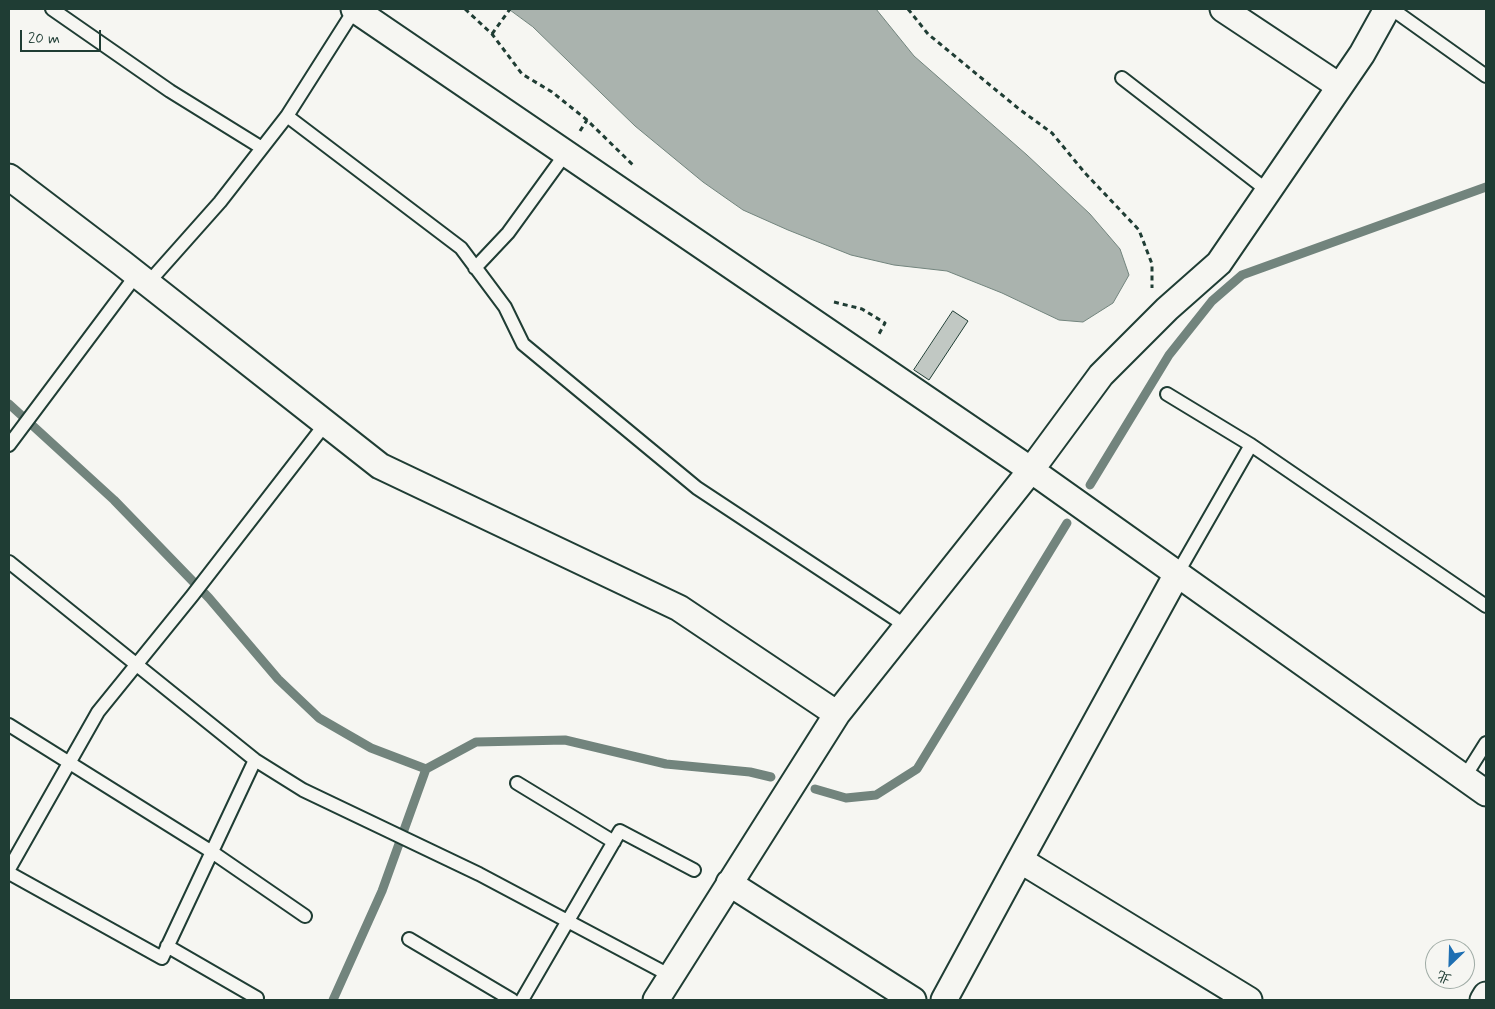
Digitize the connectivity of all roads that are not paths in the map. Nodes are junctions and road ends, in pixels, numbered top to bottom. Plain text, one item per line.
1 (52, 9) edge
2 (354, 9) edge
3 (1222, 9) edge
4 (1387, 9) edge
5 (1392, 9) edge
6 (1486, 76) edge
7 (1122, 78) dead end
8 (1339, 86) junction
9 (287, 116) junction
10 (262, 148) junction
11 (566, 153) junction
12 (9, 177) edge
13 (1268, 190) junction
14 (475, 268) junction
15 (142, 279) junction
16 (1167, 394) dead end
17 (326, 424) junction
18 (9, 445) edge
19 (1251, 446) junction
20 (1031, 470) junction
21 (9, 562) edge
22 (1177, 574) junction
23 (1486, 606) edge
24 (906, 626) junction
25 (137, 665) junction
26 (836, 714) junction
27 (9, 724) edge
28 (1486, 743) edge
29 (255, 760) junction
30 (70, 762) junction
31 (1464, 778) junction
32 (517, 783) dead end
33 (1486, 793) edge
34 (614, 842) junction
35 (212, 852) junction
36 (1020, 860) junction
37 (9, 869) edge
38 (694, 870) dead end
39 (9, 873) edge
40 (730, 883) junction
41 (305, 916) dead end
42 (568, 921) junction
43 (409, 939) dead end
44 (167, 946) junction
45 (671, 976) junction
46 (1486, 995) edge
47 (257, 998) dead end
48 (512, 1000) edge
49 (522, 1000) edge
50 (656, 1000) edge
51 (912, 1000) edge
52 (944, 1000) edge
53 (1249, 1000) edge
54 (1483, 1000) edge

1 - 10 lane
2 - 9 lane
2 - 11 street
3 - 8 street
4 - 8 street
5 - 6 lane
7 - 13 lane
8 - 13 street
9 - 10 lane
9 - 14 lane
10 - 15 lane
11 - 14 lane
11 - 20 street
12 - 15 street
13 - 20 street
14 - 24 lane
15 - 17 street
15 - 18 lane
16 - 19 lane
17 - 25 lane
17 - 26 street
19 - 22 lane
19 - 23 lane
20 - 22 street
20 - 24 street
21 - 25 lane
22 - 31 street
22 - 36 street
24 - 26 street
25 - 29 lane
25 - 30 lane
26 - 40 street
27 - 30 lane
28 - 31 lane
29 - 35 lane
29 - 42 lane
30 - 35 lane
30 - 37 lane
31 - 33 street
32 - 34 lane
34 - 38 lane
34 - 42 lane
35 - 41 lane
35 - 44 lane
36 - 52 street
36 - 53 street
39 - 44 lane
40 - 45 street
40 - 51 street
42 - 45 lane
42 - 49 lane
43 - 48 lane
44 - 47 lane
45 - 50 street
46 - 54 street

